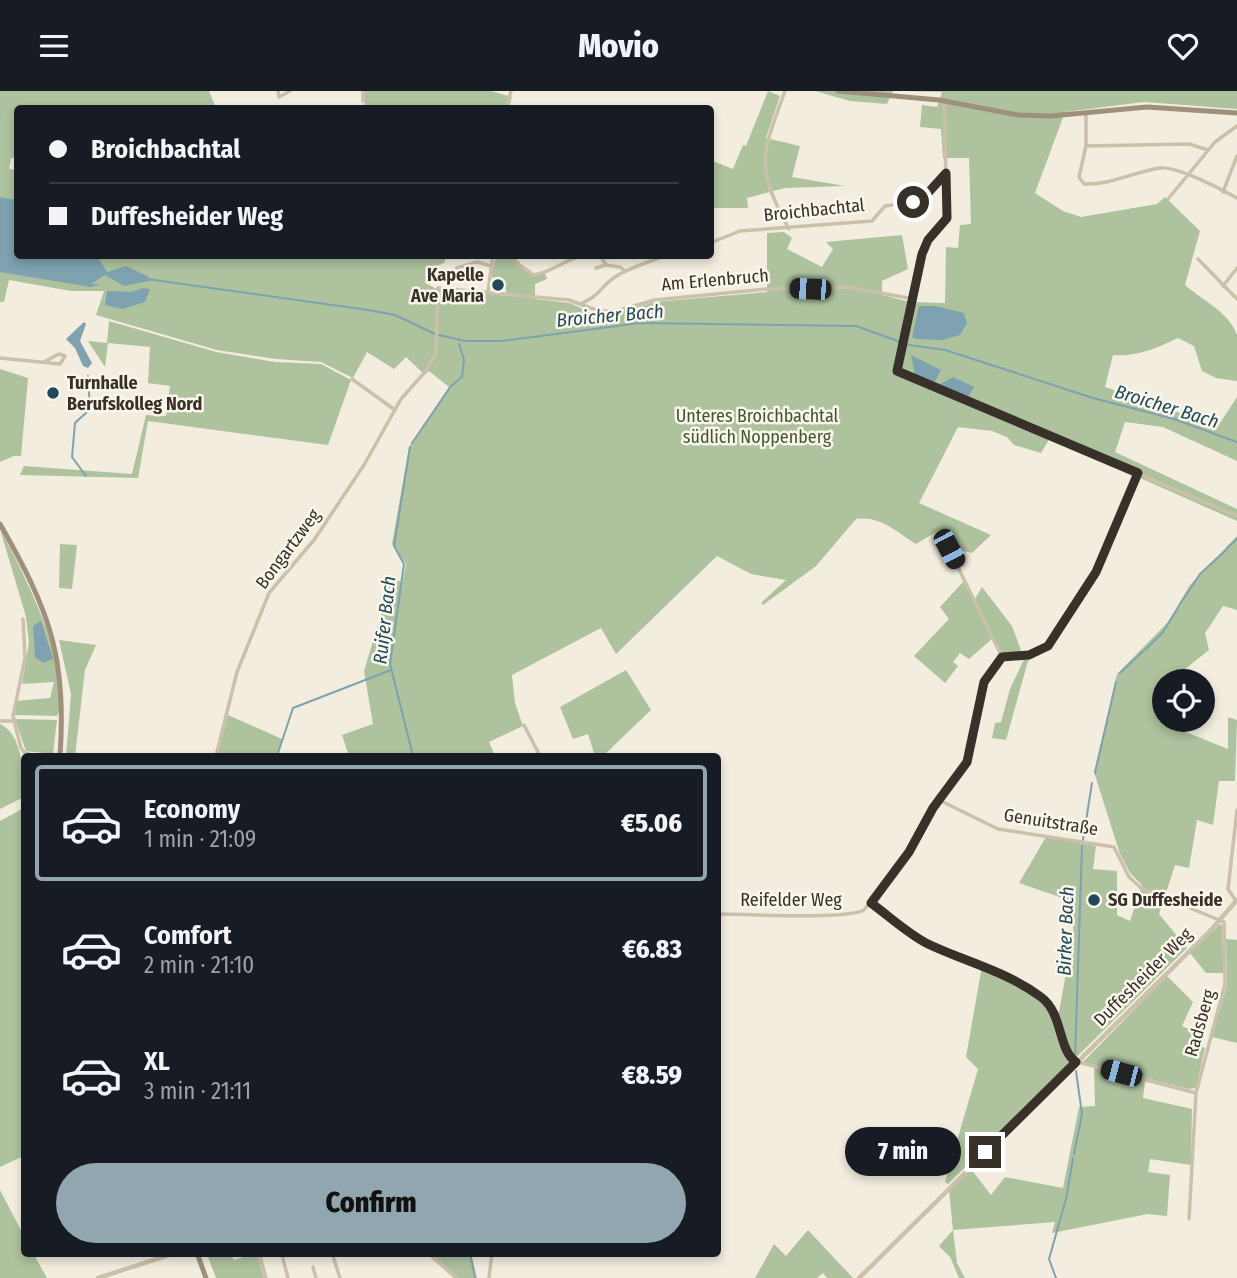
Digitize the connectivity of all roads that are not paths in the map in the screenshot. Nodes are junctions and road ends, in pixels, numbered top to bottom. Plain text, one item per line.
1 (278, 91) edge
2 (290, 91) edge
3 (363, 91) edge
4 (785, 91) edge
5 (838, 91) edge
6 (363, 101) dead end
7 (944, 101) junction
8 (1086, 112) junction
9 (1237, 113) edge
10 (1237, 126) edge
11 (1086, 146) junction
12 (1208, 150) junction
13 (1237, 156) edge
14 (946, 173) junction
15 (1189, 175) junction
16 (1223, 192) junction
17 (1237, 198) edge
18 (1168, 199) dead end
19 (789, 229) junction
20 (714, 241) edge
21 (492, 259) edge
22 (515, 259) edge
23 (570, 259) edge
24 (602, 259) edge
25 (656, 259) edge
26 (1198, 259) dead end
27 (491, 265) junction
28 (606, 265) junction
29 (457, 268) dead end
30 (596, 268) dead end
31 (1237, 268) edge
32 (625, 271) junction
33 (1223, 286) junction
34 (438, 288) joint
35 (488, 292) junction
36 (914, 299) junction
37 (1237, 299) edge
38 (580, 304) junction
39 (0, 358) edge
40 (44, 362) junction
41 (352, 379) dead end
42 (395, 410) junction
43 (1138, 473) junction
44 (1237, 516) edge
45 (0, 524) edge
46 (949, 549) dead end
47 (23, 619) dead end
48 (1002, 657) junction
49 (0, 721) edge
50 (13, 721) junction
51 (524, 725) dead end
52 (25, 753) edge
53 (60, 753) edge
54 (217, 753) edge
55 (538, 753) edge
56 (939, 800) junction
57 (1237, 810) edge
58 (1237, 901) edge
59 (871, 903) junction
60 (721, 914) edge
61 (1221, 919) junction
62 (1076, 1062) junction
63 (1196, 1093) junction
64 (1189, 1219) dead end
65 (163, 1257) edge
66 (198, 1257) edge
67 (261, 1257) edge
68 (283, 1257) edge
69 (333, 1257) edge
70 (432, 1257) edge
71 (492, 1257) edge
72 (313, 1267) dead end
73 (98, 1278) edge
74 (206, 1278) edge
75 (266, 1278) edge
76 (288, 1278) edge
77 (316, 1278) edge
78 (340, 1278) edge
79 (456, 1278) edge
80 (489, 1278) edge
81 (859, 1278) edge

1 - 2 street
3 - 6 street
4 - 19 street
5 - 7 main road
7 - 8 main road
7 - 14 street
8 - 9 main road
8 - 11 street
10 - 12 street
11 - 12 street
11 - 15 street
12 - 15 street
13 - 16 street
14 - 19 street, Broichbachtal
14 - 36 street
15 - 16 street
15 - 18 street
16 - 17 street
19 - 20 street, Broichbachtal
21 - 27 street
22 - 23 street
24 - 28 street
25 - 32 street
26 - 33 street
27 - 29 street
27 - 35 street
28 - 30 street
28 - 32 street
31 - 33 street
32 - 38 street
33 - 37 street
34 - 35 street, Am Erlenbruch
34 - 42 street, Bongartzweg
35 - 38 street, Am Erlenbruch
36 - 38 street, Am Erlenbruch
36 - 43 street
39 - 40 street
40 - 40 street
41 - 42 street
42 - 54 street, Bongartzweg
43 - 44 street
43 - 48 street
45 - 53 main road
46 - 48 street
47 - 50 street
48 - 56 street
49 - 50 street
50 - 52 street
51 - 55 street
56 - 59 street
56 - 61 street, Genuitstraße
57 - 58 street, Duffesheider Weg
58 - 61 street, Duffesheider Weg
59 - 60 street, Reifelder Weg
59 - 62 street
61 - 62 street, Duffesheider Weg
61 - 63 street, Radsberg
62 - 63 street
62 - 81 street, Duffesheider Weg
63 - 64 street, Radsberg
65 - 73 street
66 - 74 main road
67 - 75 street
68 - 76 street
69 - 78 street
70 - 79 street
71 - 80 street
72 - 77 street

